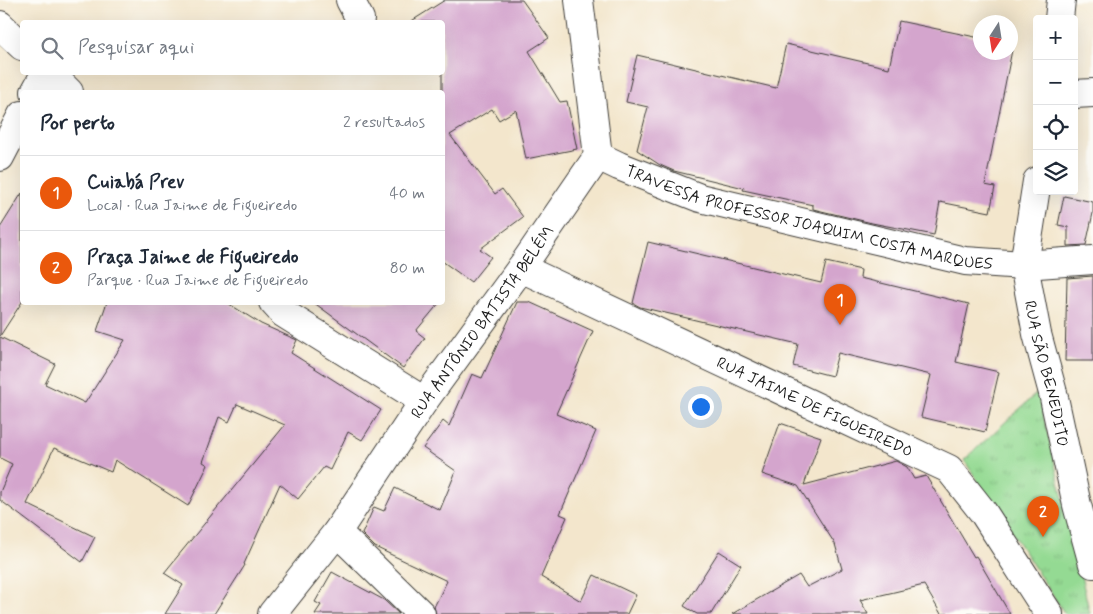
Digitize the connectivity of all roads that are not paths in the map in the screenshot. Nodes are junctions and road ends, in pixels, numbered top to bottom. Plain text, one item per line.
1 (580, 0) edge
2 (1061, 0) edge
3 (1059, 15) edge
4 (0, 25) edge
5 (20, 44) edge
6 (46, 75) edge
7 (51, 75) edge
8 (36, 90) edge
9 (67, 90) edge
10 (1093, 93) edge
11 (1078, 94) edge
12 (20, 119) edge
13 (0, 156) edge
14 (598, 156) junction
15 (1035, 195) edge
16 (1093, 260) edge
17 (1024, 265) junction
18 (521, 268) junction
19 (276, 305) edge
20 (424, 401) junction
21 (337, 532) junction
22 (1093, 564) edge
23 (272, 614) edge
24 (421, 614) edge
25 (1049, 614) edge

1 - 14 street
2 - 3 street
4 - 5 street
6 - 8 street
7 - 9 street
10 - 11 street
12 - 13 street
14 - 17 street, TRAVESSA PROFESSOR JOAQUIM COSTA MARQUES
14 - 18 street, RUA ANTÔNIO BATISTA BELÉM
15 - 17 street, RUA SÃO BENEDITO
16 - 17 street, TRAVESSA PROFESSOR JOAQUIM COSTA MARQUES
17 - 22 street, RUA SÃO BENEDITO
18 - 20 street, RUA ANTÔNIO BATISTA BELÉM
18 - 25 street, RUA JAIME DE FIGUEIREDO
19 - 20 street
20 - 21 street, RUA ANTÔNIO BATISTA BELÉM
21 - 23 street, RUA ANTÔNIO BATISTA BELÉM
21 - 24 street

